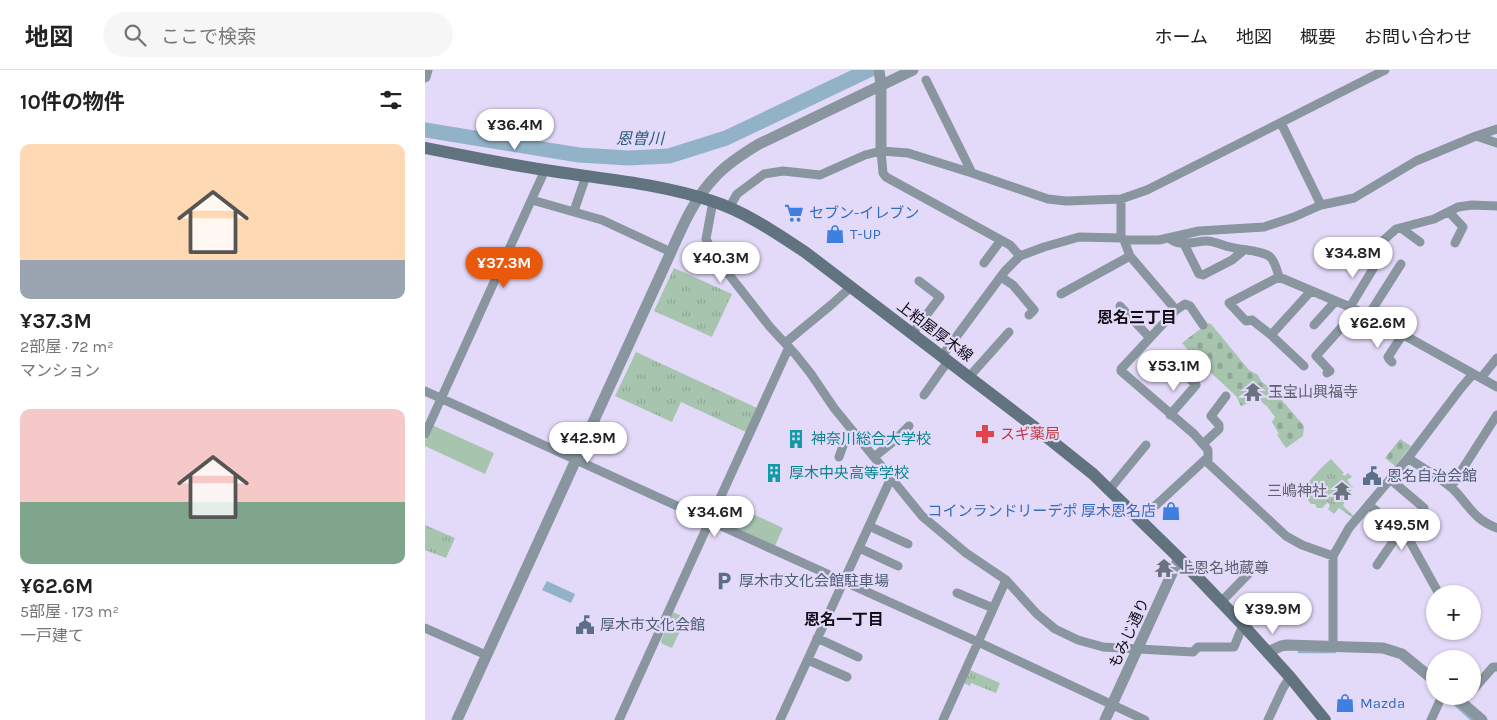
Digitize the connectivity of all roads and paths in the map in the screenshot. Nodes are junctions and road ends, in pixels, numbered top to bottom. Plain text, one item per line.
1 (427, 70) edge
2 (913, 70) edge
3 (1385, 70) edge
4 (425, 77) edge
5 (880, 78) edge
6 (926, 80) dead end
7 (1281, 123) junction
8 (1497, 129) edge
9 (1476, 136) junction
10 (1497, 143) edge
11 (425, 148) edge
12 (881, 151) junction
13 (545, 170) junction
14 (972, 173) junction
15 (585, 176) junction
16 (699, 197) junction
17 (1121, 199) junction
18 (532, 200) junction
19 (713, 201) junction
20 (1321, 205) junction
21 (1497, 206) edge
22 (729, 208) junction
23 (574, 211) junction
24 (1449, 212) junction
25 (1401, 228) junction
26 (1169, 238) junction
27 (1123, 239) junction
28 (1001, 240) junction
29 (1420, 242) dead end
30 (1455, 243) dead end
31 (1184, 244) junction
32 (1244, 250) junction
33 (1347, 251) dead end
34 (671, 252) junction
35 (1020, 256) junction
36 (1130, 256) junction
37 (983, 263) dead end
38 (1375, 264) dead end
39 (1399, 269) dead end
40 (1001, 277) junction
41 (1279, 277) junction
42 (919, 282) dead end
43 (851, 287) junction
44 (1311, 291) junction
45 (1065, 294) dead end
46 (1337, 302) junction
47 (1120, 306) dead end
48 (1354, 309) junction
49 (1034, 310) dead end
50 (1176, 310) junction
51 (1368, 316) junction
52 (1203, 325) dead end
53 (1314, 325) dead end
54 (1009, 332) dead end
55 (912, 334) junction
56 (1403, 334) junction
57 (1271, 335) junction
58 (1150, 338) junction
59 (787, 345) junction
60 (945, 358) junction
61 (1497, 358) edge
62 (1392, 362) dead end
63 (1303, 366) dead end
64 (1184, 370) dead end
65 (1327, 374) dead end
66 (1477, 376) junction
67 (969, 377) junction
68 (1497, 387) edge
69 (425, 391) edge
70 (925, 391) dead end
71 (1226, 396) dead end
72 (441, 399) junction
73 (1170, 415) junction
74 (1497, 415) edge
75 (909, 426) dead end
76 (853, 432) junction
77 (425, 434) edge
78 (1203, 444) junction
79 (1153, 454) dead end
80 (839, 457) dead end
81 (874, 457) junction
82 (1208, 457) junction
83 (1408, 458) junction
84 (576, 460) junction
85 (891, 478) junction
86 (1390, 479) junction
87 (1451, 487) junction
88 (1109, 490) junction
89 (1369, 505) junction
90 (1424, 508) dead end
91 (1140, 520) junction
92 (709, 521) junction
93 (869, 526) junction
94 (1497, 528) edge
95 (1401, 530) junction
96 (908, 544) dead end
97 (859, 548) junction
98 (1333, 556) junction
99 (1179, 558) junction
100 (1377, 565) dead end
101 (898, 566) dead end
102 (1255, 567) dead end
103 (1006, 580) junction
104 (844, 581) junction
105 (1434, 585) edge
106 (957, 593) dead end
107 (1221, 602) junction
108 (993, 608) junction
109 (1243, 626) junction
110 (425, 628) edge
111 (817, 638) junction
112 (978, 642) junction
113 (1333, 647) junction
114 (1138, 650) junction
115 (1267, 652) junction
116 (486, 655) junction
117 (858, 657) dead end
118 (808, 660) junction
119 (1497, 667) edge
120 (1426, 673) edge
121 (1290, 677) junction
122 (847, 678) dead end
123 (1481, 681) edge
124 (1112, 705) junction
125 (1438, 705) edge
126 (1468, 705) edge
127 (457, 720) edge
128 (619, 720) edge
129 (780, 720) edge
130 (943, 720) edge
131 (1105, 720) edge
132 (1145, 720) edge
133 (1268, 720) edge
134 (1325, 720) edge
135 (1431, 720) edge
136 (1482, 720) edge

1 - 4 street
2 - 5 street
3 - 7 street
5 - 12 street
5 - 16 street
6 - 14 street
7 - 17 street
7 - 20 street
8 - 9 street
9 - 10 street
9 - 20 street
11 - 13 main road, 上粕屋厚木線
12 - 14 street
12 - 22 street
12 - 28 street
13 - 15 main road, 上粕屋厚木線
13 - 18 street
14 - 17 street
15 - 16 main road, 上粕屋厚木線
15 - 23 street
16 - 19 main road, 上粕屋厚木線
16 - 34 street
17 - 27 street
18 - 23 street
18 - 72 street
19 - 22 main road, 上粕屋厚木線
19 - 59 street
20 - 26 street
21 - 24 street
22 - 43 main road, 上粕屋厚木線
23 - 34 street
24 - 25 street
24 - 30 street
25 - 29 street
25 - 33 street
26 - 27 street
26 - 31 street
27 - 35 street
27 - 36 street
28 - 35 street
28 - 37 street
31 - 32 street
31 - 32 street
32 - 41 street
34 - 84 street
35 - 40 street
36 - 45 street
36 - 50 street
38 - 48 street
39 - 51 street
40 - 49 street
40 - 60 street
41 - 44 street
41 - 57 street
42 - 55 street
43 - 55 main road, 上粕屋厚木線
43 - 59 street
44 - 46 street
44 - 57 street
46 - 48 street
46 - 53 street
47 - 58 street
48 - 51 street
48 - 65 street
50 - 52 street
50 - 58 street
51 - 56 street
54 - 67 street
55 - 60 main road, 上粕屋厚木線
56 - 62 street
56 - 66 street
57 - 63 street
58 - 73 street
59 - 76 street
59 - 92 street
60 - 67 main road, 上粕屋厚木線
60 - 70 street
61 - 66 street
64 - 73 street
66 - 68 street
66 - 83 street
67 - 88 main road, 上粕屋厚木線
69 - 72 street
71 - 78 street
72 - 77 street
72 - 84 street
73 - 78 street
74 - 87 street
75 - 81 street
76 - 80 street
76 - 81 street
78 - 82 street
79 - 88 street
81 - 85 street
82 - 91 street
82 - 98 street
83 - 86 street
83 - 87 street
84 - 92 street
84 - 116 street
85 - 93 street
85 - 103 street
86 - 89 street
86 - 90 street
87 - 94 street
88 - 91 main road, 上粕屋厚木線
89 - 95 street
89 - 98 street
91 - 99 main road, 上粕屋厚木線
92 - 104 street
92 - 128 street
93 - 96 street
93 - 97 street
95 - 100 street
95 - 105 street
97 - 101 street
97 - 104 street
98 - 113 street
99 - 107 main road, 上粕屋厚木線
99 - 114 street, もみじ通り
102 - 107 street
103 - 108 street
103 - 114 street
104 - 111 street
104 - 112 street
106 - 108 street
107 - 109 main road, 上粕屋厚木線
108 - 112 street
109 - 114 street
109 - 115 main road, 上粕屋厚木線
110 - 116 street
111 - 117 street
111 - 118 street
112 - 124 street
112 - 130 street
113 - 115 street
113 - 120 street
114 - 124 street, もみじ通り
115 - 121 main road, 上粕屋厚木線
116 - 127 street
118 - 122 street
118 - 129 street
119 - 123 street
121 - 133 street
121 - 134 main road, 上粕屋厚木線
124 - 131 street, もみじ通り
124 - 132 street
125 - 135 street
126 - 136 street

